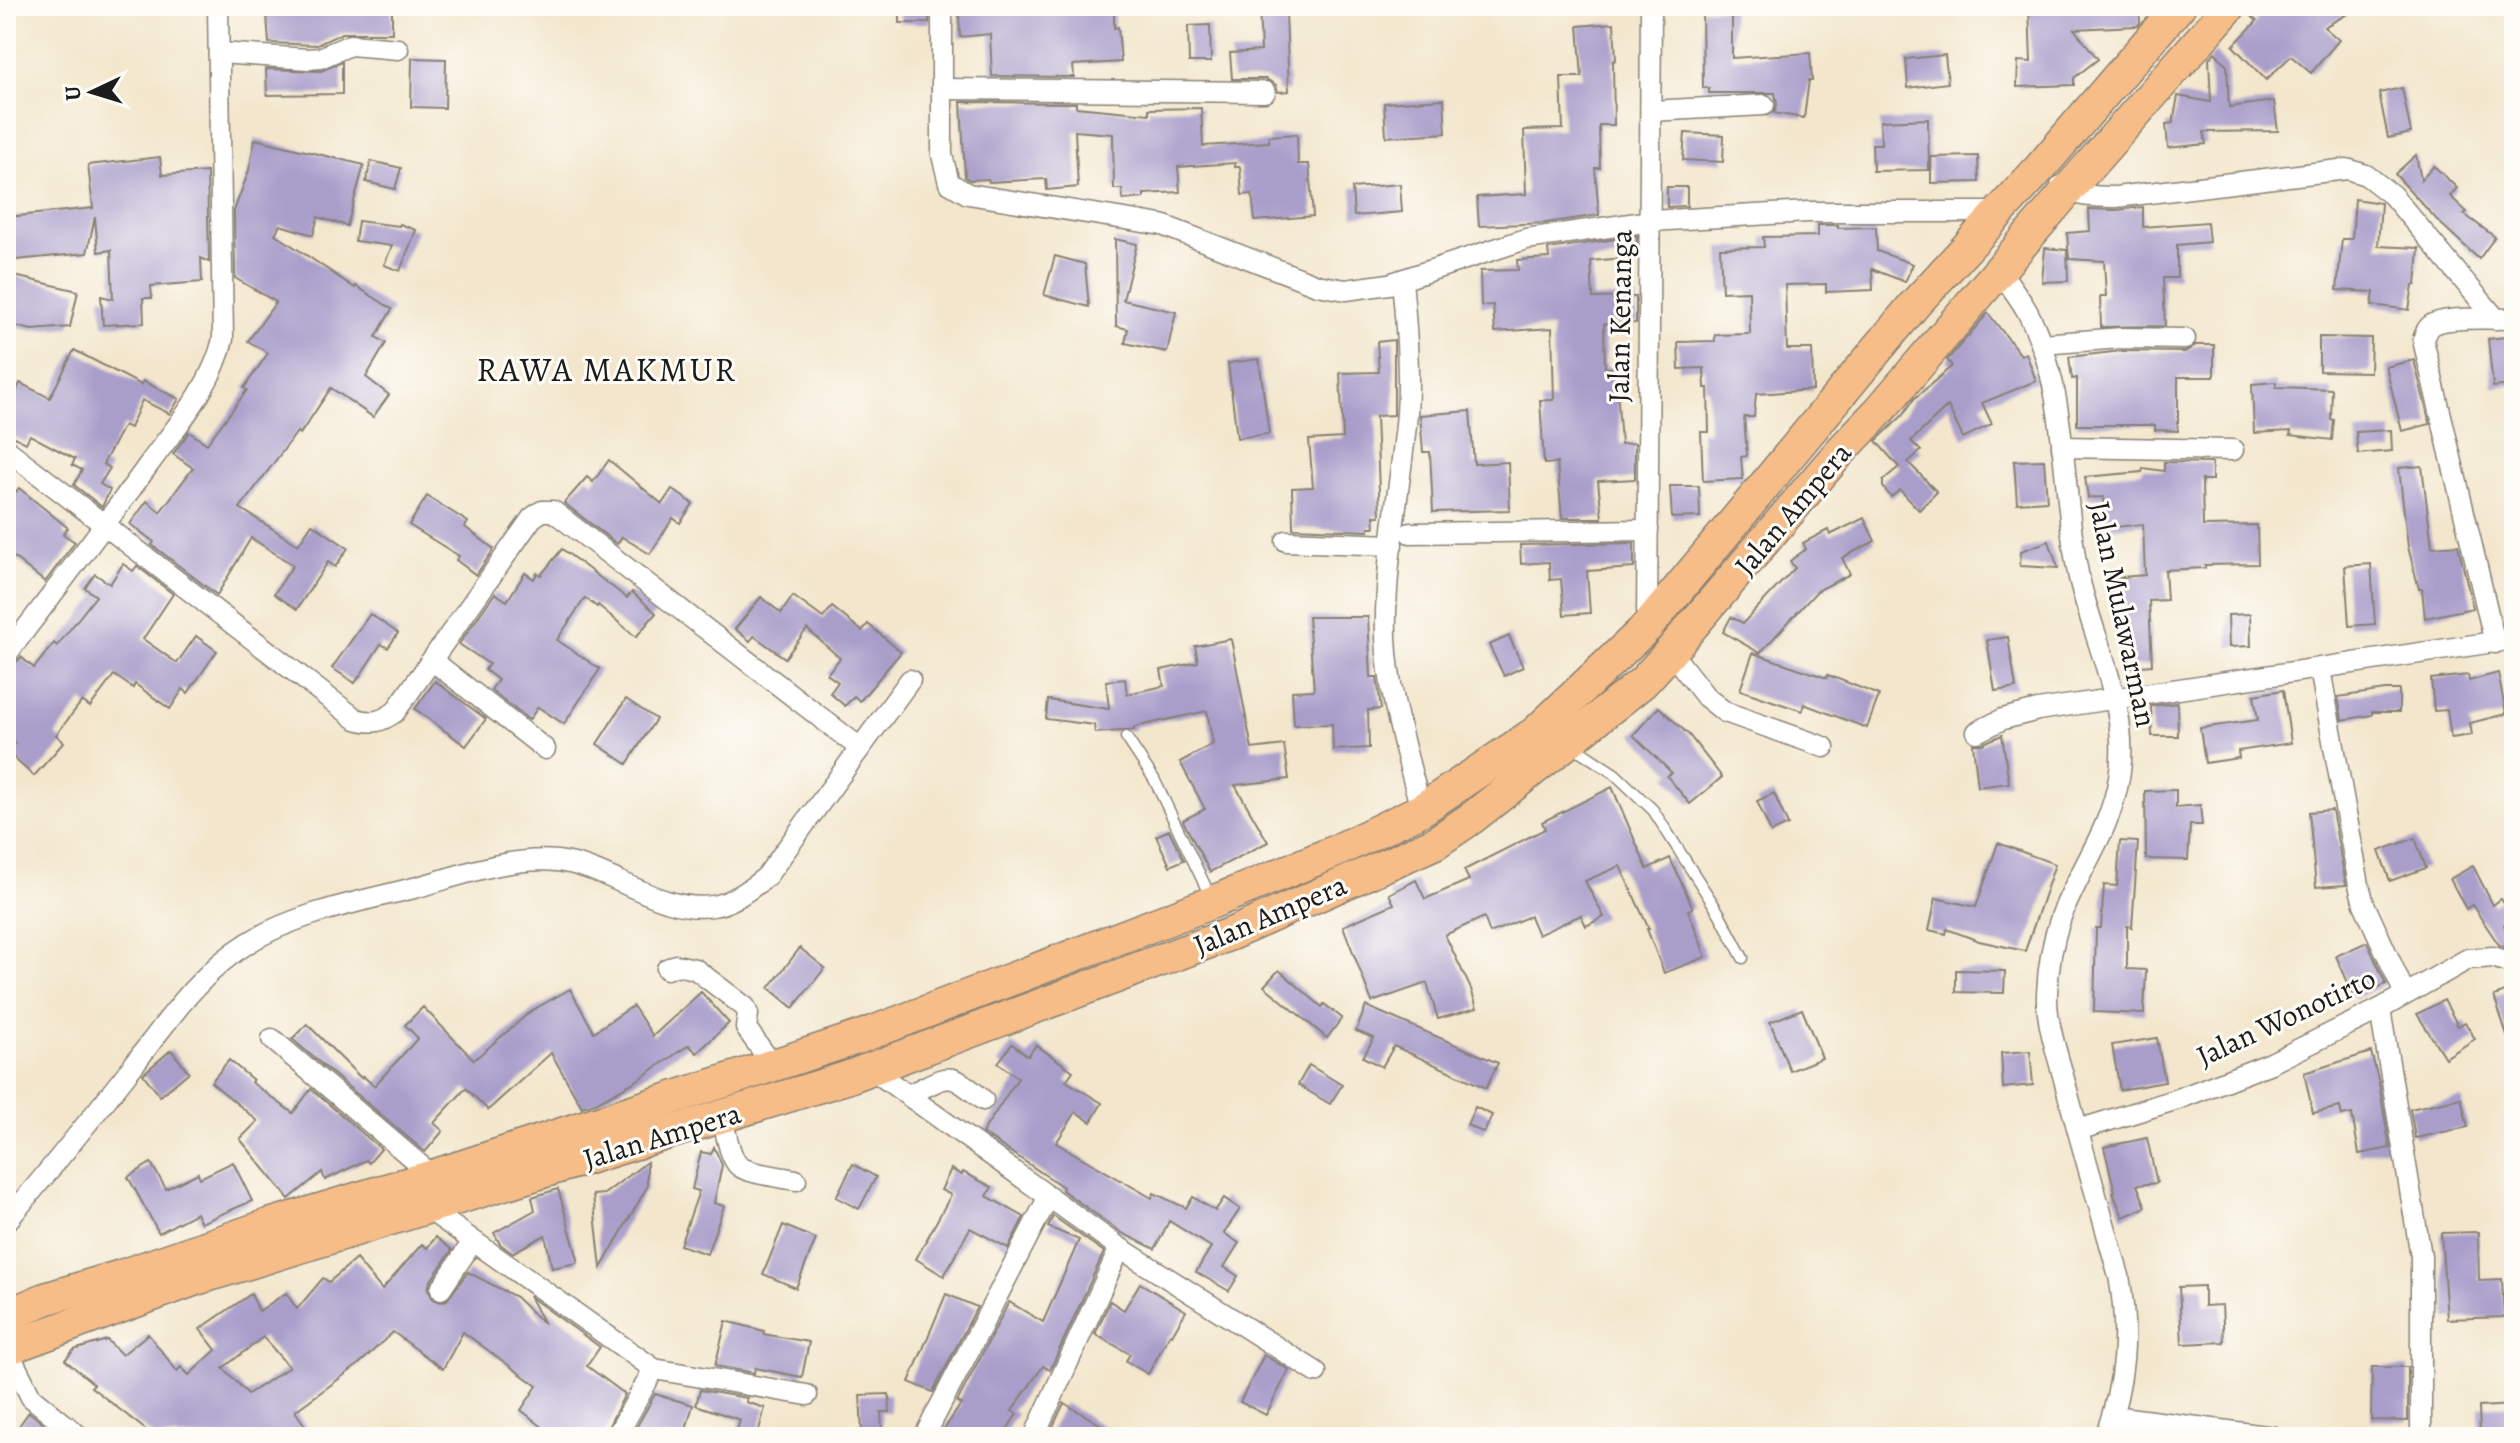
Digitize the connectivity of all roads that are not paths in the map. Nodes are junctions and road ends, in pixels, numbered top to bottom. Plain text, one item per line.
1 (218, 6) edge
2 (942, 6) edge
3 (1651, 6) edge
4 (2179, 6) edge
5 (2230, 6) edge
6 (398, 49) dead end
7 (219, 53) junction
8 (942, 89) junction
9 (1265, 92) dead end
10 (1764, 105) dead end
11 (1651, 111) junction
12 (2040, 168) junction
13 (2067, 191) junction
14 (2000, 212) junction
15 (1651, 221) junction
16 (2000, 271) junction
17 (1402, 280) junction
18 (2505, 319) edge
19 (2185, 339) dead end
20 (2041, 344) junction
21 (2062, 447) junction
22 (6, 449) edge
23 (2233, 450) dead end
24 (105, 525) junction
25 (1648, 530) junction
26 (1410, 533) dead end
27 (1286, 541) dead end
28 (1392, 545) junction
29 (1647, 627) junction
30 (2504, 641) edge
31 (1670, 651) junction
32 (6, 655) edge
33 (433, 661) junction
34 (2320, 669) junction
35 (910, 680) dead end
36 (2113, 699) junction
37 (1977, 732) dead end
38 (1126, 737) dead end
39 (1567, 743) junction
40 (1824, 747) dead end
41 (860, 748) junction
42 (545, 749) dead end
43 (1421, 810) junction
44 (1213, 902) junction
45 (1743, 958) dead end
46 (2514, 964) edge
47 (667, 969) dead end
48 (2405, 994) junction
49 (2380, 1009) junction
50 (272, 1039) dead end
51 (774, 1067) junction
52 (870, 1068) junction
53 (908, 1095) junction
54 (983, 1100) dead end
55 (674, 1116) junction
56 (722, 1118) junction
57 (2078, 1130) junction
58 (433, 1176) junction
59 (796, 1180) dead end
60 (1049, 1196) junction
61 (427, 1208) junction
62 (6, 1222) edge
63 (473, 1241) junction
64 (1120, 1248) junction
65 (441, 1289) dead end
66 (6, 1316) edge
67 (7, 1349) edge
68 (654, 1369) junction
69 (1316, 1372) dead end
70 (807, 1395) dead end
71 (2113, 1416) junction
72 (80, 1437) edge
73 (616, 1437) edge
74 (924, 1437) edge
75 (1034, 1437) edge
76 (2105, 1437) edge
77 (2274, 1437) edge
78 (2421, 1437) edge

1 - 7 street
2 - 8 street
3 - 11 street, Jalan Kenanga
4 - 12 main road, Jalan Ampera
5 - 13 main road, Jalan Ampera
6 - 7 street
7 - 24 street
8 - 9 street
8 - 17 street
10 - 11 street
11 - 15 street, Jalan Kenanga
12 - 13 street
12 - 14 main road, Jalan Ampera
13 - 16 main road, Jalan Ampera
13 - 18 street
14 - 15 street
14 - 29 main road, Jalan Ampera
15 - 17 street
15 - 25 street, Jalan Kenanga
16 - 20 street, Jalan Mulawarman
16 - 31 main road, Jalan Ampera
17 - 28 street
18 - 30 street
19 - 20 street
20 - 21 street, Jalan Mulawarman
21 - 23 street
21 - 36 street, Jalan Mulawarman
22 - 24 street
24 - 32 street
24 - 33 street
25 - 26 street
25 - 29 street, Jalan Kenanga
27 - 28 street
28 - 43 street
29 - 43 main road, Jalan Ampera
30 - 34 street
31 - 39 main road, Jalan Ampera
31 - 40 street
33 - 41 street
33 - 42 street
34 - 36 street
34 - 48 street
35 - 41 street
36 - 37 street
36 - 57 street, Jalan Mulawarman
38 - 44 lane
39 - 45 lane
39 - 52 main road, Jalan Ampera
41 - 62 street
43 - 44 main road, Jalan Ampera
44 - 51 main road, Jalan Ampera
46 - 48 street, Jalan Wonotirto
47 - 51 street
48 - 49 street, Jalan Wonotirto
49 - 57 street, Jalan Wonotirto
49 - 78 street
50 - 58 street
51 - 55 main road, Jalan Ampera
52 - 53 street
52 - 56 main road, Jalan Ampera
53 - 54 street
53 - 60 street
55 - 56 main road, Jalan Ampera
55 - 58 main road, Jalan Ampera
55 - 61 main road, Jalan Ampera
56 - 59 street
57 - 71 street, Jalan Mulawarman
58 - 66 main road, Jalan Ampera
60 - 64 street
60 - 74 street
61 - 63 street
61 - 67 main road, Jalan Ampera
63 - 65 street
63 - 68 street
64 - 69 street
64 - 75 street
67 - 72 street
68 - 70 street
68 - 73 street
71 - 76 street, Jalan Mulawarman
71 - 77 street

